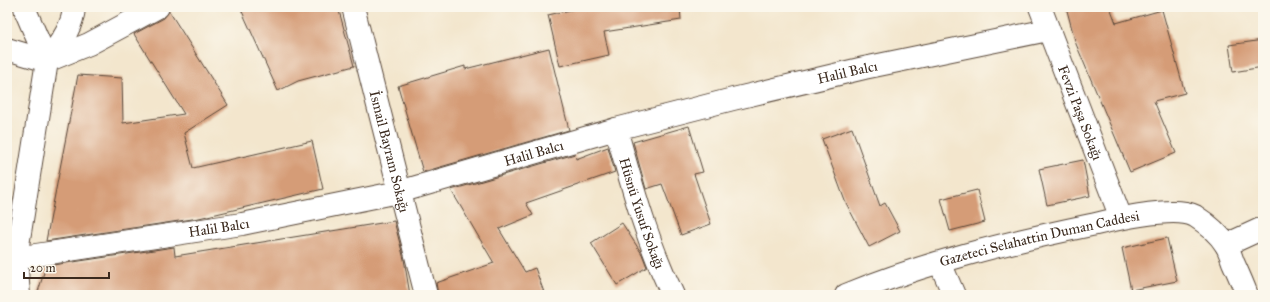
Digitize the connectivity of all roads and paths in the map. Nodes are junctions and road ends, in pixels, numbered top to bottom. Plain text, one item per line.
1 (25, 7) edge
2 (74, 7) edge
3 (158, 7) edge
4 (353, 7) edge
5 (1040, 7) edge
6 (1048, 30) junction
7 (7, 49) edge
8 (47, 61) junction
9 (616, 129) junction
10 (399, 192) junction
11 (1121, 218) junction
12 (1263, 228) edge
13 (1226, 245) junction
14 (940, 263) junction
15 (11, 265) edge
16 (19, 295) edge
17 (426, 295) edge
18 (673, 295) edge
19 (846, 295) edge
20 (954, 295) edge
21 (1248, 295) edge

1 - 8 street
2 - 8 street
3 - 8 street
4 - 10 street, İsmail Bayram Sokağı
5 - 6 street, Fevzi Paşa Sokağı
6 - 9 street, Halil Balcı
6 - 11 street, Fevzi Paşa Sokağı
7 - 8 street
8 - 15 street
9 - 10 street, Halil Balcı
9 - 18 street, Hüsnü Yusuf Sokağı
10 - 15 street, Halil Balcı
10 - 17 street, İsmail Bayram Sokağı
11 - 13 street, Gazeteci Selahattin Duman Caddesi
11 - 14 street, Gazeteci Selahattin Duman Caddesi
12 - 13 street
13 - 21 street, Gazeteci Selahattin Duman Caddesi
14 - 19 street, Gazeteci Selahattin Duman Caddesi
14 - 20 street
15 - 16 street

